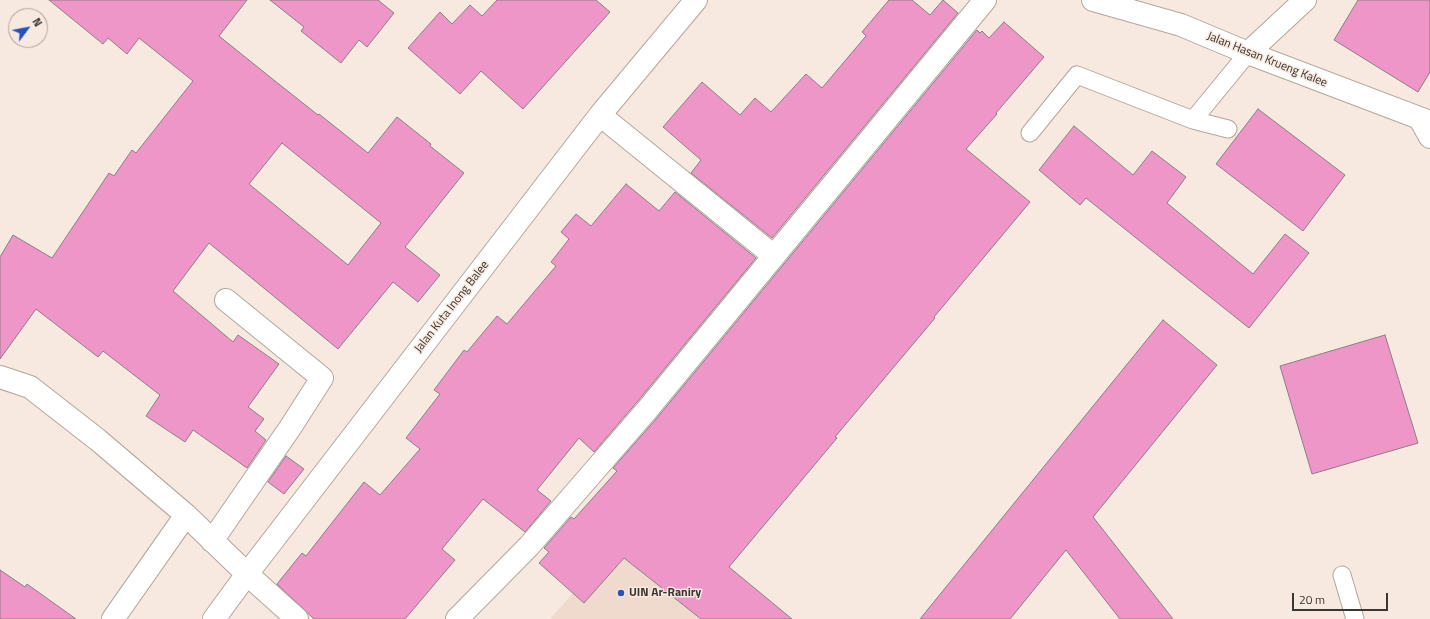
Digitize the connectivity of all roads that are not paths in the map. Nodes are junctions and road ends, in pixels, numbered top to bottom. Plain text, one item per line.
1 (696, 0) edge
2 (985, 0) edge
3 (1093, 0) edge
4 (1305, 0) edge
5 (1248, 53) junction
6 (600, 115) junction
7 (1193, 120) junction
8 (1427, 126) edge
9 (1228, 129) dead end
10 (1030, 133) dead end
11 (774, 256) junction
12 (226, 300) dead end
13 (0, 377) edge
14 (186, 515) junction
15 (212, 541) junction
16 (247, 574) junction
17 (1342, 575) dead end
18 (113, 619) edge
19 (214, 619) edge
20 (297, 619) edge
21 (457, 619) edge
22 (1355, 619) edge

1 - 6 street, Jalan Kuta Inong Balee
2 - 11 street
3 - 5 street, Jalan Hasan Krueng Kalee
4 - 5 street
5 - 7 lane
5 - 8 street, Jalan Hasan Krueng Kalee
6 - 11 street
6 - 16 street, Jalan Kuta Inong Balee
7 - 9 lane
7 - 10 lane
11 - 21 street
12 - 15 street
13 - 14 street
14 - 15 street
14 - 18 street
15 - 16 street
16 - 19 street, Jalan Kuta Inong Balee
16 - 20 street
17 - 22 lane

